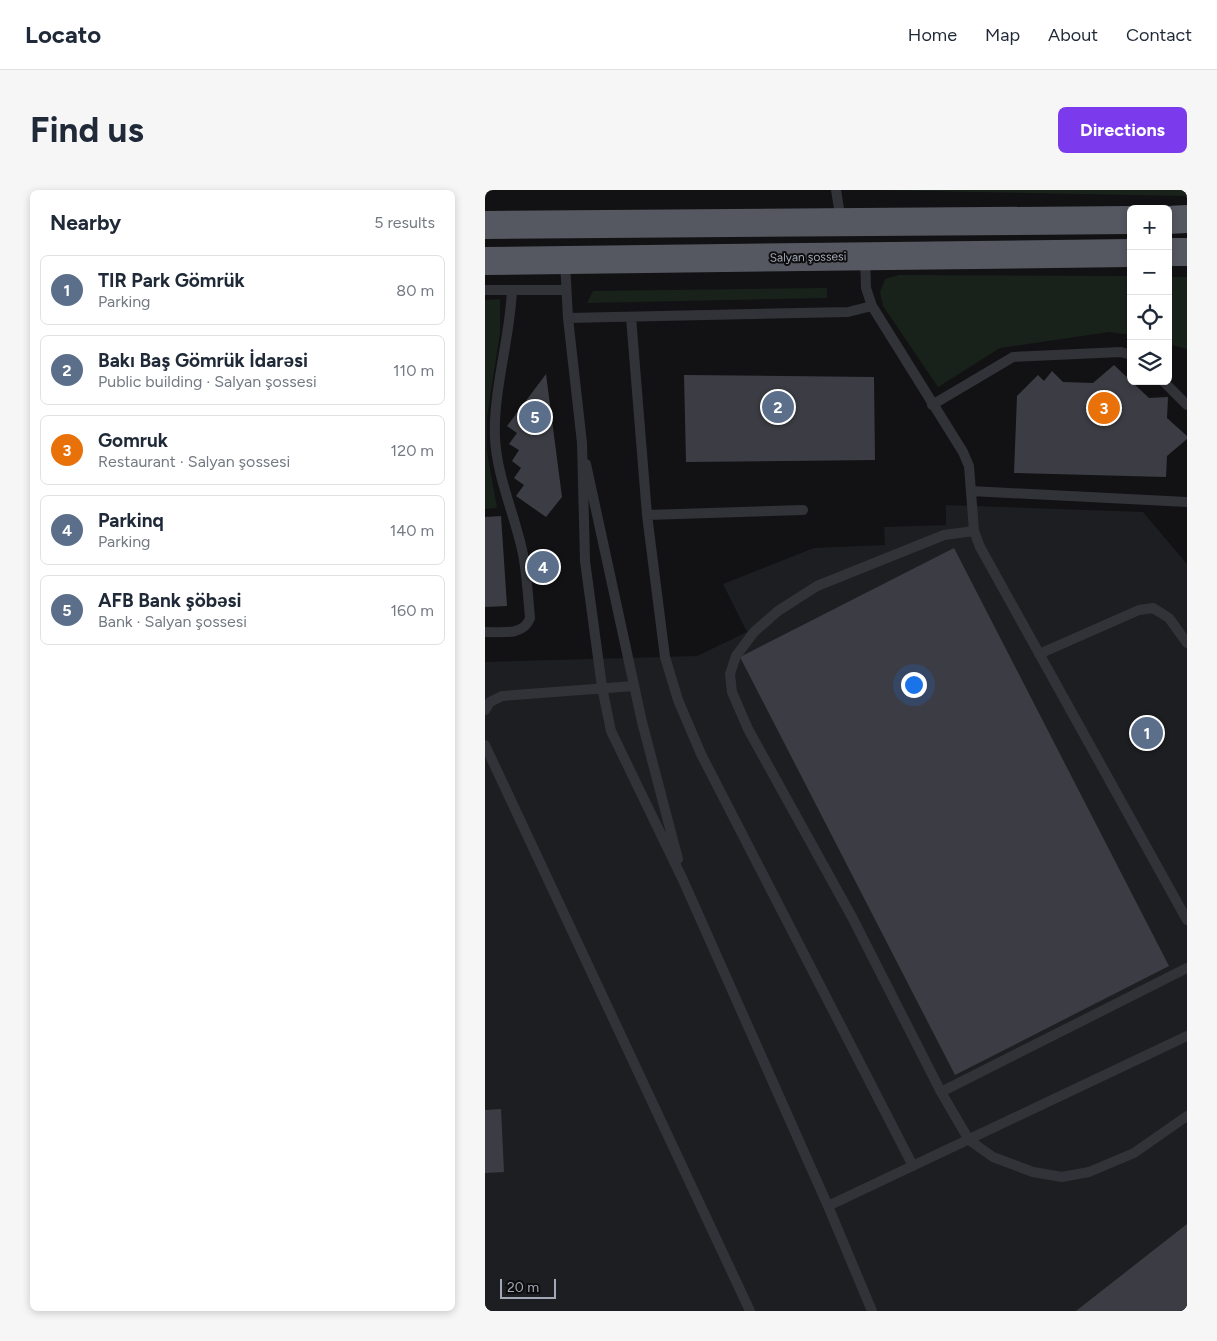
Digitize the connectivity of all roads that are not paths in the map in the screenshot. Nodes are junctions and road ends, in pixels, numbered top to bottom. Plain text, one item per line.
1 (836, 190) edge
2 (1187, 219) edge
3 (1127, 220) edge
4 (1172, 220) edge
5 (841, 222) junction
6 (485, 224) edge
7 (1172, 252) edge
8 (1187, 252) edge
9 (1127, 253) edge
10 (865, 256) junction
11 (485, 261) edge
12 (565, 261) junction
13 (485, 290) edge
14 (512, 290) junction
15 (566, 290) junction
16 (871, 306) junction
17 (631, 317) junction
18 (568, 318) junction
19 (1127, 354) edge
20 (1167, 385) edge
21 (932, 405) junction
22 (1187, 405) edge
23 (581, 443) junction
24 (971, 491) junction
25 (1187, 502) edge
26 (803, 510) dead end
27 (647, 516) junction
28 (974, 531) junction
29 (485, 632) edge
30 (1187, 643) edge
31 (1039, 654) junction
32 (634, 686) junction
33 (602, 687) junction
34 (485, 710) edge
35 (485, 744) edge
36 (683, 880) junction
37 (1187, 920) edge
38 (1187, 968) edge
39 (1187, 1036) edge
40 (941, 1092) junction
41 (1187, 1116) edge
42 (969, 1140) junction
43 (913, 1166) junction
44 (828, 1206) junction
45 (750, 1311) edge
46 (872, 1311) edge

1 - 5 lane
2 - 4 highway
3 - 5 highway
5 - 6 highway
7 - 8 highway
9 - 10 highway, Salyan şossesi
10 - 12 highway, Salyan şossesi
10 - 16 lane
11 - 12 highway, Salyan şossesi
12 - 15 lane
13 - 14 lane
14 - 15 lane
14 - 29 lane
15 - 18 lane
16 - 17 lane
16 - 21 lane
17 - 18 lane
17 - 27 lane
18 - 23 lane
19 - 21 lane
20 - 22 lane
21 - 24 lane
23 - 32 lane
23 - 33 lane
24 - 25 lane
24 - 28 lane
26 - 27 lane
27 - 43 lane
28 - 31 lane
28 - 40 lane
30 - 31 lane
31 - 37 lane
32 - 33 lane
32 - 36 lane
33 - 34 lane
33 - 36 lane
35 - 45 lane
36 - 44 lane
38 - 40 lane
39 - 42 lane
40 - 42 lane
41 - 42 lane
42 - 43 lane
43 - 44 lane
44 - 46 lane

